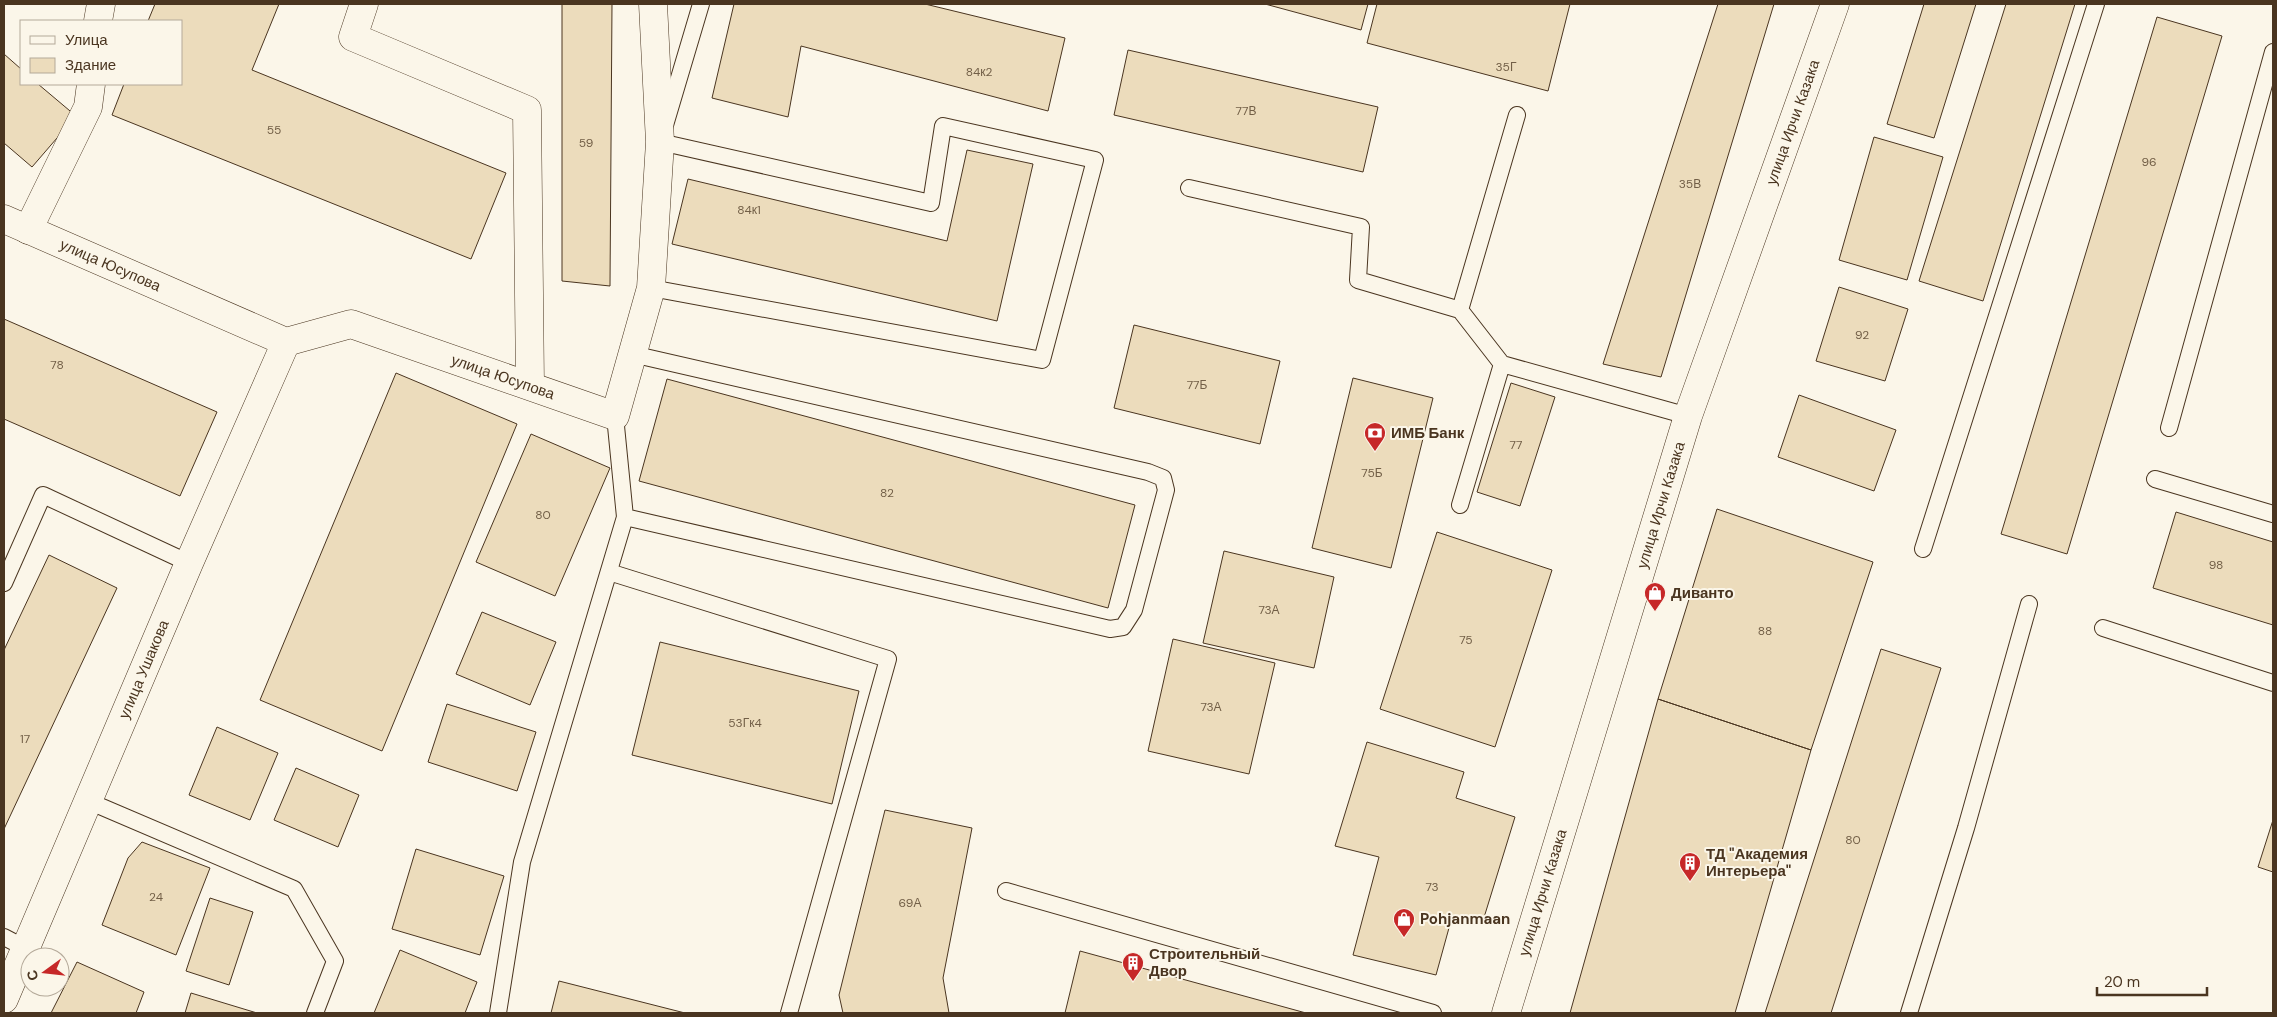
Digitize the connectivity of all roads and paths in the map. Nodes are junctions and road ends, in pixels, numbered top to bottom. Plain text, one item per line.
1 (100, 4) edge
2 (364, 4) edge
3 (653, 4) edge
4 (701, 4) edge
5 (1835, 4) edge
6 (2096, 4) edge
7 (98, 20) edge
8 (2273, 52) edge
9 (91, 85) edge
10 (1517, 115) dead end
11 (660, 142) junction
12 (1189, 188) dead end
13 (16, 225) edge
14 (651, 288) junction
15 (1460, 310) junction
16 (286, 342) junction
17 (632, 354) junction
18 (1502, 364) junction
19 (530, 385) junction
20 (615, 416) junction
21 (1688, 416) junction
22 (2169, 428) dead end
23 (2155, 479) dead end
24 (1460, 505) dead end
25 (2273, 514) edge
26 (625, 517) junction
27 (1924, 549) dead end
28 (189, 563) junction
29 (609, 572) junction
30 (4, 583) edge
31 (2029, 604) dead end
32 (2103, 628) dead end
33 (2273, 682) edge
34 (88, 801) junction
35 (1006, 891) dead end
36 (15, 943) edge
37 (4, 999) edge
38 (314, 1013) edge
39 (498, 1013) edge
40 (789, 1013) edge
41 (1433, 1013) edge
42 (1506, 1013) edge
43 (1909, 1013) edge

1 - 7 street
2 - 19 street
3 - 11 street
4 - 11 lane
5 - 21 street, улица Ирчи Казака
6 - 27 lane
8 - 22 lane
9 - 13 street
10 - 15 lane
11 - 14 street
11 - 14 lane
12 - 15 lane
13 - 16 street, улица Юсупова
14 - 17 street
15 - 18 lane
16 - 19 street, улица Юсупова
16 - 28 street, улица Ушакова
17 - 20 street
17 - 26 lane
18 - 21 lane
18 - 24 lane
19 - 20 street, улица Юсупова
20 - 26 lane
21 - 42 street, улица Ирчи Казака
23 - 25 lane
26 - 29 lane
28 - 30 lane
28 - 34 street, улица Ушакова
29 - 39 lane
29 - 40 lane
31 - 43 lane
32 - 33 lane
34 - 36 street, улица Ушакова
34 - 38 lane
35 - 41 lane
36 - 37 street, улица Ушакова

